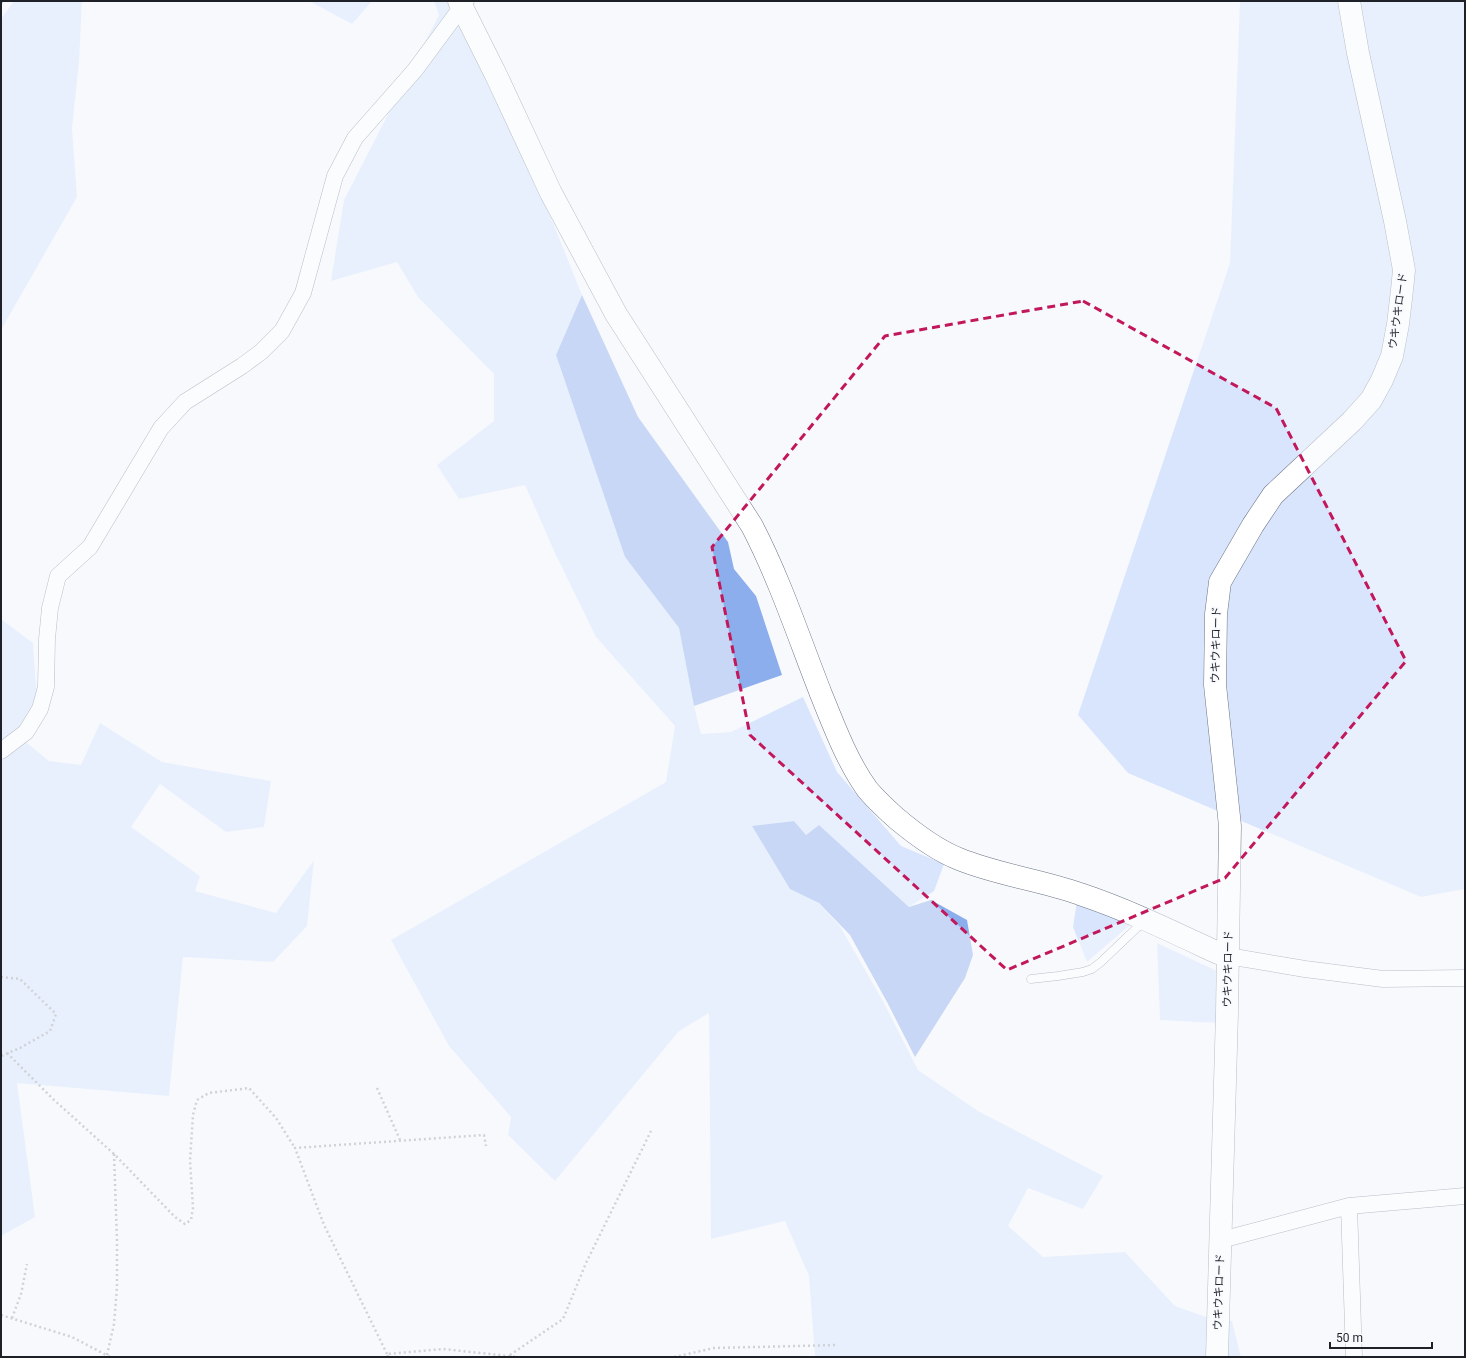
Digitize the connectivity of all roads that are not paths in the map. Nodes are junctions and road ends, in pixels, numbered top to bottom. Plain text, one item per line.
1 (1349, 1) edge
2 (462, 3) edge
3 (1, 751) edge
4 (1146, 920) junction
5 (1228, 956) junction
6 (1465, 978) edge
7 (1030, 979) dead end
8 (1465, 1196) edge
9 (1349, 1206) junction
10 (1221, 1240) junction
11 (1217, 1357) edge
12 (1354, 1357) edge

1 - 5 street, ウキウキロード
2 - 3 street
2 - 4 street
4 - 5 street
4 - 7 lane
5 - 6 street
5 - 10 street, ウキウキロード
8 - 9 street
9 - 10 street
9 - 12 street
10 - 11 street, ウキウキロード

